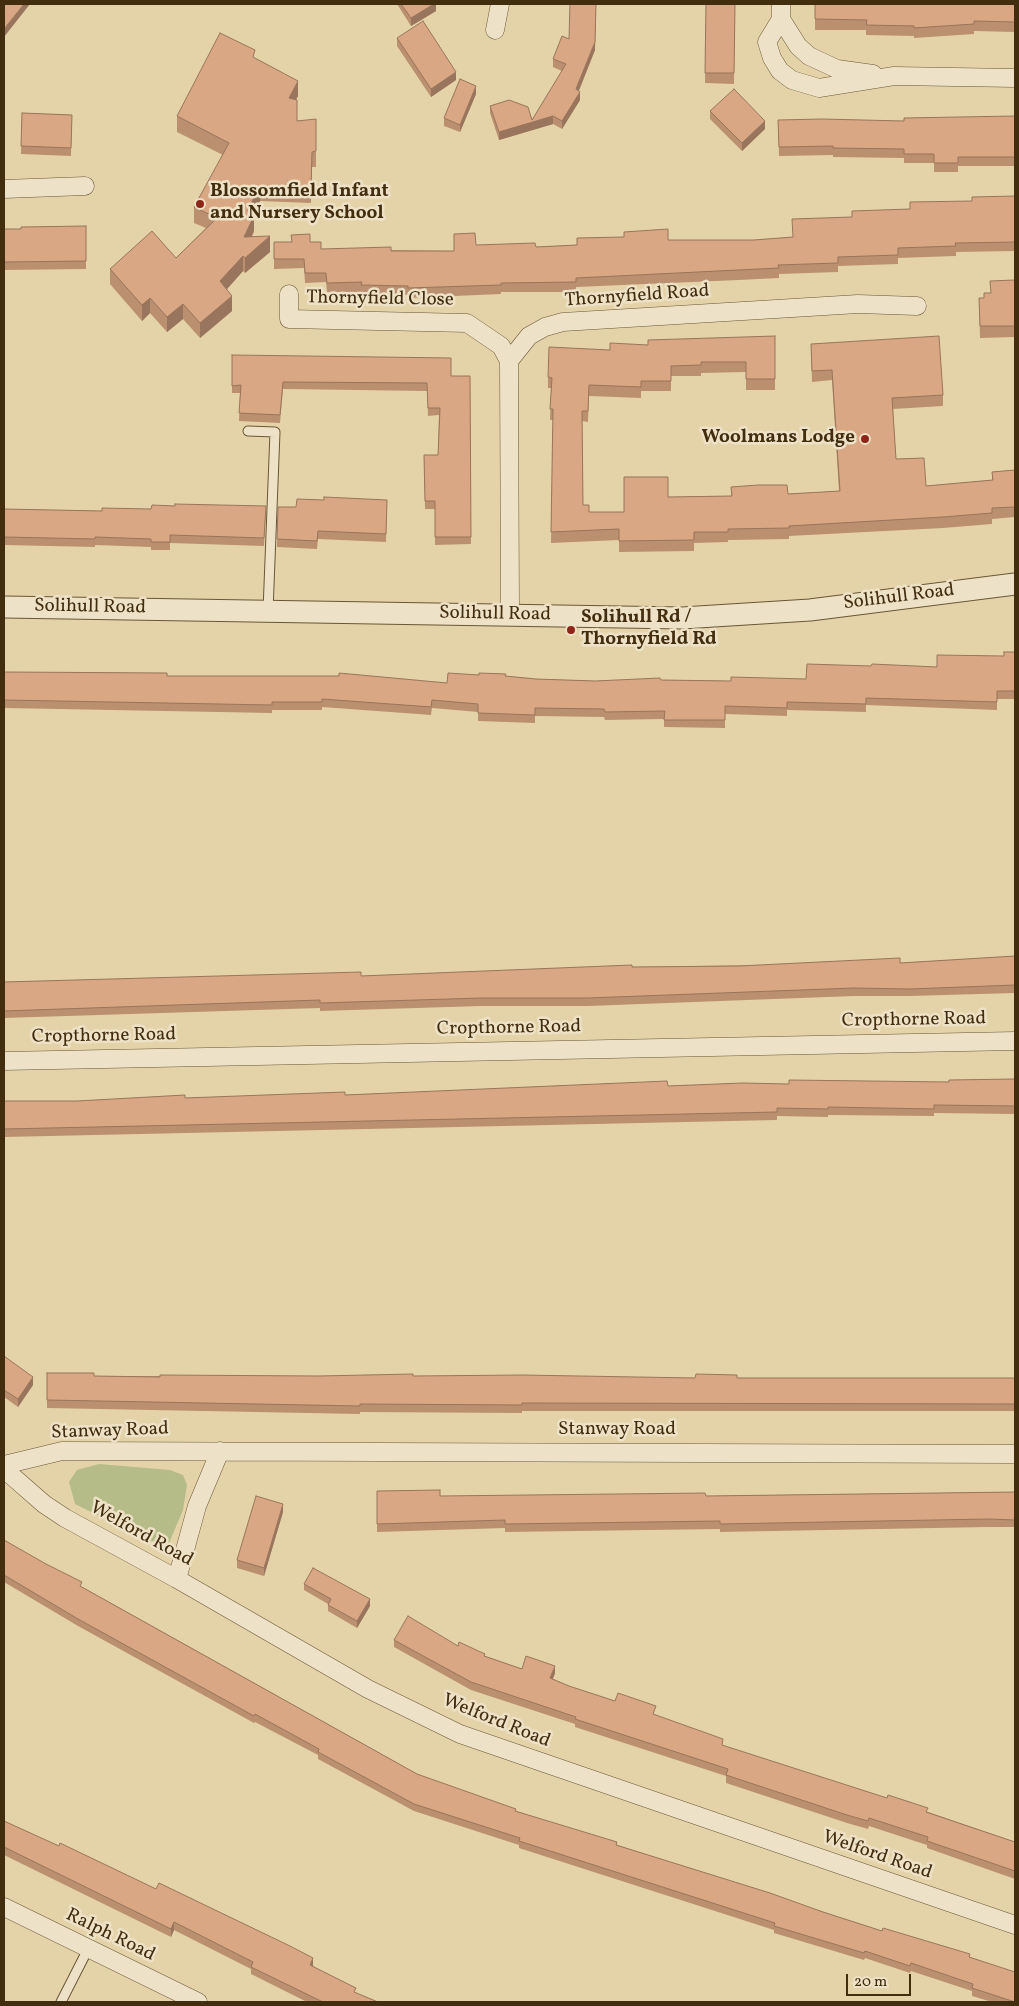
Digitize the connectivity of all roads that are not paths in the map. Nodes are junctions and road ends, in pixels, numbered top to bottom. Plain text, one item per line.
1 (500, 4) edge
2 (781, 12) edge
3 (495, 30) dead end
4 (894, 76) junction
5 (1015, 78) edge
6 (85, 186) dead end
7 (4, 189) edge
8 (289, 294) dead end
9 (917, 306) dead end
10 (509, 361) junction
11 (248, 431) dead end
12 (1015, 584) edge
13 (4, 606) edge
14 (268, 611) junction
15 (510, 615) junction
16 (1015, 1041) edge
17 (4, 1061) edge
18 (220, 1452) junction
19 (1015, 1454) edge
20 (4, 1467) edge
21 (177, 1579) junction
22 (4, 1907) edge
23 (1015, 1925) edge
24 (88, 1948) junction
25 (61, 2002) edge
26 (198, 2002) edge

1 - 3 street
2 - 4 street
2 - 4 street
4 - 5 street
6 - 7 street
8 - 10 street, Thornyfield Close
9 - 10 street, Thornyfield Road
10 - 15 street
11 - 14 lane
12 - 15 street, Solihull Road
13 - 14 street, Solihull Road
14 - 15 street, Solihull Road
16 - 17 street, Cropthorne Road
18 - 19 street, Stanway Road
18 - 20 street, Stanway Road
18 - 21 street
20 - 21 street, Welford Road
21 - 23 street, Welford Road
22 - 24 street, Ralph Road
24 - 25 lane
24 - 26 street, Ralph Road

